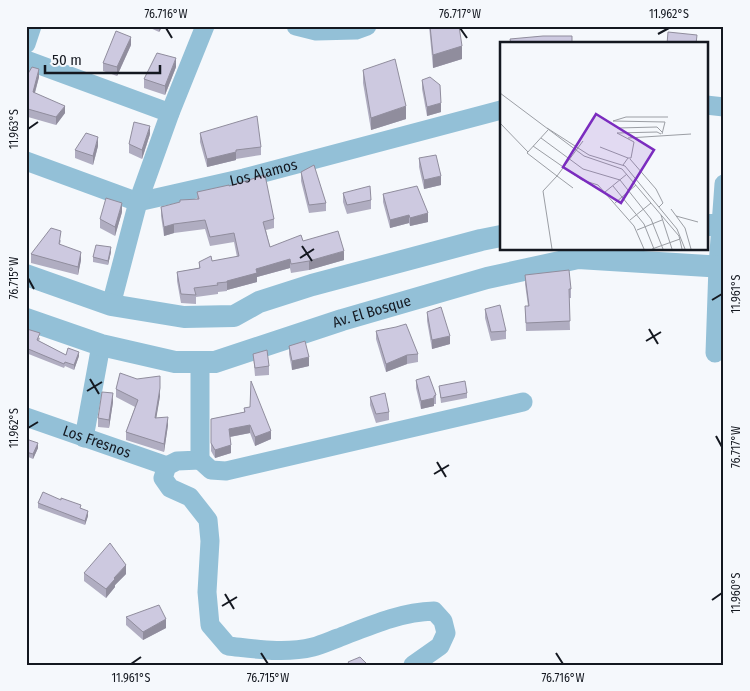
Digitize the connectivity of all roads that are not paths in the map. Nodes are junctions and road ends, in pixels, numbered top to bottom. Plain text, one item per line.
1 (32, 26) edge
2 (205, 26) edge
3 (296, 26) edge
4 (367, 26) edge
5 (26, 44) edge
6 (26, 60) edge
7 (708, 105) edge
8 (724, 107) edge
9 (500, 110) edge
10 (170, 113) junction
11 (26, 161) edge
12 (724, 184) edge
13 (138, 202) junction
14 (717, 225) edge
15 (500, 236) edge
16 (721, 267) edge
17 (26, 275) edge
18 (111, 306) junction
19 (26, 319) edge
20 (101, 345) junction
21 (715, 353) dead end
22 (200, 362) junction
23 (522, 402) dead end
24 (26, 416) edge
25 (84, 438) junction
26 (200, 460) junction
27 (167, 466) junction
28 (314, 647) junction
29 (290, 665) edge
30 (413, 665) edge

1 - 5 street
2 - 10 street
3 - 4 street
6 - 10 street
7 - 8 street
9 - 13 street, Los Alamos
10 - 13 street
11 - 13 street
12 - 14 street
13 - 18 street
14 - 16 street
15 - 18 street
16 - 21 street
16 - 22 street, Av. El Bosque
17 - 18 street
19 - 20 street, Av. El Bosque
20 - 22 street, Av. El Bosque
20 - 25 street
22 - 26 street
23 - 26 street
24 - 25 street, Los Fresnos
25 - 27 street, Los Fresnos
26 - 27 street
27 - 28 street
28 - 29 street
28 - 30 street

